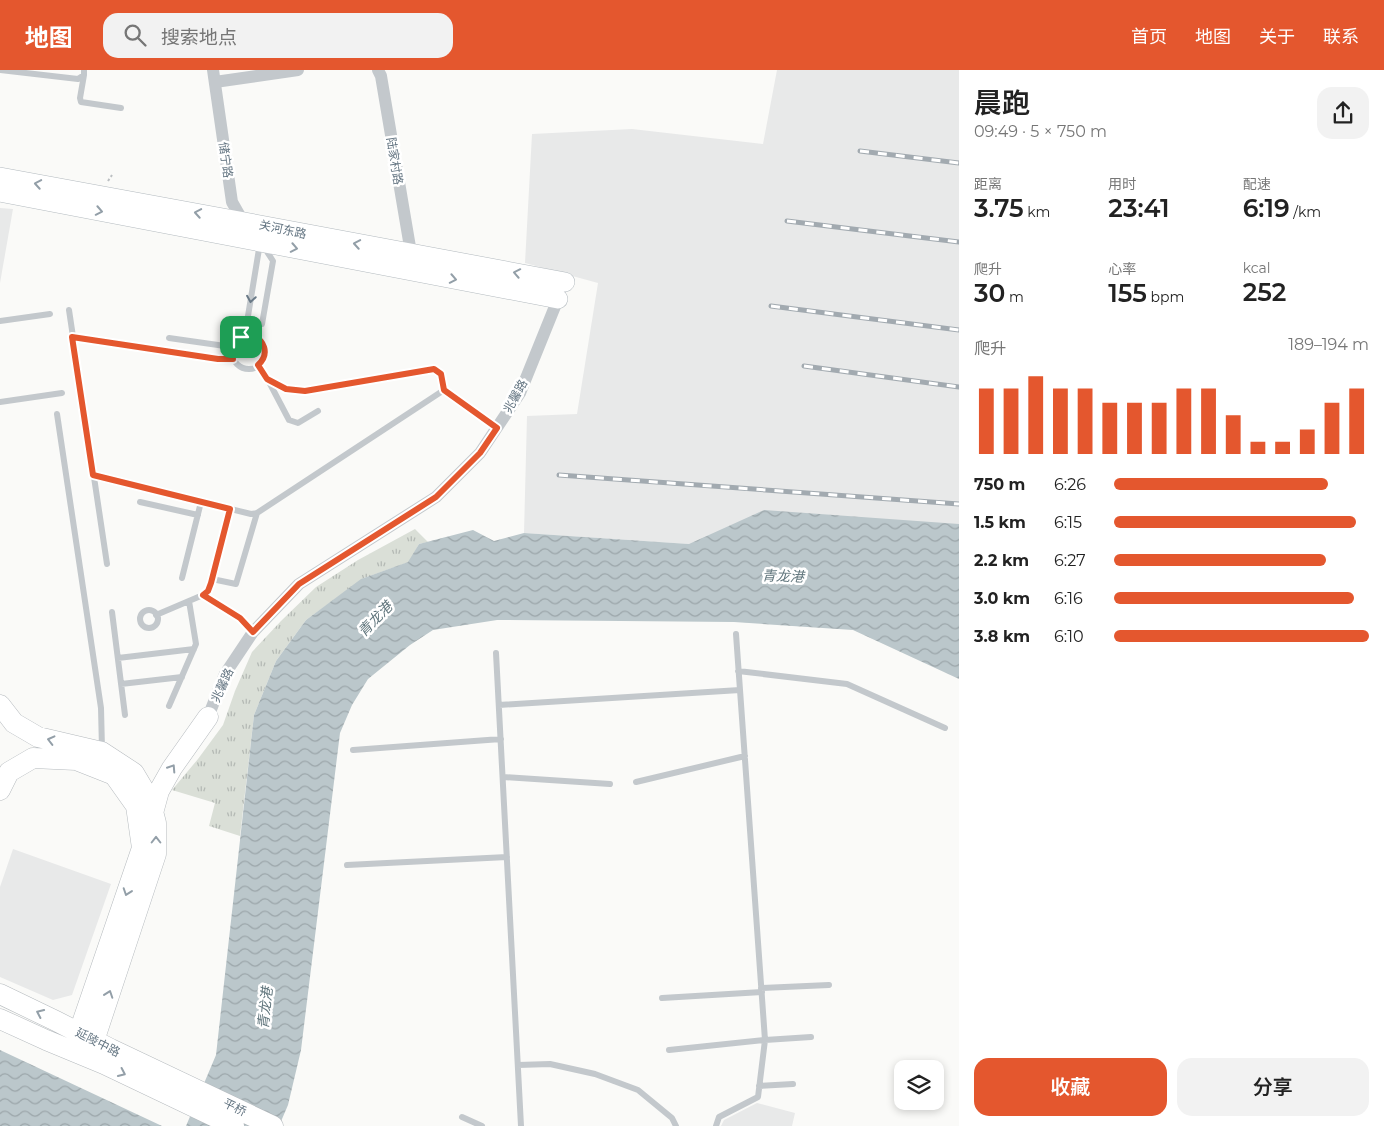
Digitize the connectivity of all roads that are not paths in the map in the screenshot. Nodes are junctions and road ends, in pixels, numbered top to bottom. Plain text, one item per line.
1 (0, 70) edge
2 (298, 70) edge
3 (378, 70) edge
4 (84, 72) edge
5 (214, 76) edge
6 (121, 108) dead end
7 (0, 177) edge
8 (0, 192) edge
9 (242, 221) junction
10 (261, 242) junction
11 (411, 253) junction
12 (562, 291) junction
13 (69, 310) dead end
14 (50, 314) dead end
15 (0, 320) edge
16 (262, 324) dead end
17 (72, 337) junction
18 (241, 337) junction
19 (169, 338) dead end
20 (232, 347) junction
21 (233, 359) junction
22 (258, 365) junction
23 (267, 379) junction
24 (444, 390) junction
25 (62, 393) dead end
26 (0, 402) edge
27 (318, 411) dead end
28 (57, 414) dead end
29 (497, 428) junction
30 (93, 475) junction
31 (140, 502) dead end
32 (201, 502) junction
33 (230, 509) junction
34 (257, 513) junction
35 (198, 515) junction
36 (107, 564) dead end
37 (182, 578) dead end
38 (212, 579) junction
39 (203, 595) junction
40 (189, 601) junction
41 (112, 612) dead end
42 (156, 614) dead end
43 (253, 632) junction
44 (736, 634) dead end
45 (194, 649) junction
46 (496, 653) dead end
47 (118, 658) junction
48 (738, 671) junction
49 (182, 678) junction
50 (121, 684) junction
51 (740, 690) junction
52 (0, 705) edge
53 (499, 705) junction
54 (169, 706) dead end
55 (126, 715) dead end
56 (208, 717) joint
57 (945, 728) dead end
58 (501, 739) junction
59 (353, 750) dead end
60 (102, 752) junction
61 (745, 756) junction
62 (503, 776) junction
63 (636, 782) dead end
64 (610, 784) dead end
65 (0, 790) edge
66 (153, 812) junction
67 (507, 857) junction
68 (347, 865) dead end
69 (829, 985) dead end
70 (761, 990) junction
71 (0, 994) edge
72 (662, 998) dead end
73 (0, 1019) edge
74 (86, 1036) junction
75 (812, 1037) dead end
76 (765, 1040) junction
77 (669, 1050) dead end
78 (78, 1053) junction
79 (518, 1065) junction
80 (794, 1084) dead end
81 (759, 1086) junction
82 (193, 1097) junction
83 (462, 1117) dead end
84 (234, 1126) edge
85 (273, 1126) edge
86 (482, 1126) edge
87 (522, 1126) edge
88 (676, 1126) edge
89 (716, 1126) edge

1 - 4 lane
2 - 5 street
3 - 11 street, 陆家村路
4 - 6 lane
5 - 9 street, 储宁路
9 -> 7 main road, 关河东路
8 -> 10 main road, 关河东路
9 - 10 street, 储宁路
11 -> 9 main road, 关河东路
10 -> 12 main road, 关河东路
10 - 16 lane
10 -> 18 lane
12 -> 11 main road, 关河东路
12 - 29 street, 兆馨路
13 - 17 lane
14 - 15 lane
17 - 21 lane
17 - 30 lane
18 - 20 lane
18 - 22 lane
19 - 20 lane
20 - 21 lane
21 - 22 lane
22 - 23 lane
23 - 24 lane
23 - 27 lane
24 - 29 lane
24 - 34 lane
25 - 26 lane
28 - 60 lane
29 - 43 street, 兆馨路
30 - 32 lane
30 - 36 lane
31 - 35 lane
32 - 33 lane
32 - 35 lane
33 - 34 lane
33 - 38 lane
34 - 38 lane
35 - 37 lane
38 - 39 lane
39 - 40 lane
39 - 43 lane
40 - 42 lane
40 - 45 lane
41 - 47 lane
43 - 56 street, 兆馨路
44 - 48 lane
45 - 47 lane
45 - 49 lane
46 - 53 lane
47 - 50 lane
48 - 51 lane
48 - 57 lane
49 - 50 lane
49 - 54 lane
50 - 55 lane
51 - 53 lane
51 - 61 lane
60 -> 52 main road
53 - 58 lane
66 -> 56 main road
58 - 59 lane
58 - 62 lane
60 - 66 main road
61 - 63 lane
61 - 70 lane
62 - 64 lane
62 - 67 lane
65 -> 74 main road
74 -> 66 main road
67 - 68 lane
67 - 79 lane
69 - 70 lane
70 - 72 lane
70 - 76 lane
74 -> 71 main road, 延陵中路
73 - 78 main road, 延陵中路
74 - 78 main road
74 - 82 main road, 延陵中路
75 - 76 lane
76 - 77 lane
76 - 81 lane
78 -> 82 main road, 延陵中路
79 - 87 lane
79 - 88 lane
80 - 81 lane
81 - 89 lane
82 - 84 main road, 平桥
82 - 85 main road, 平桥
83 - 86 lane

